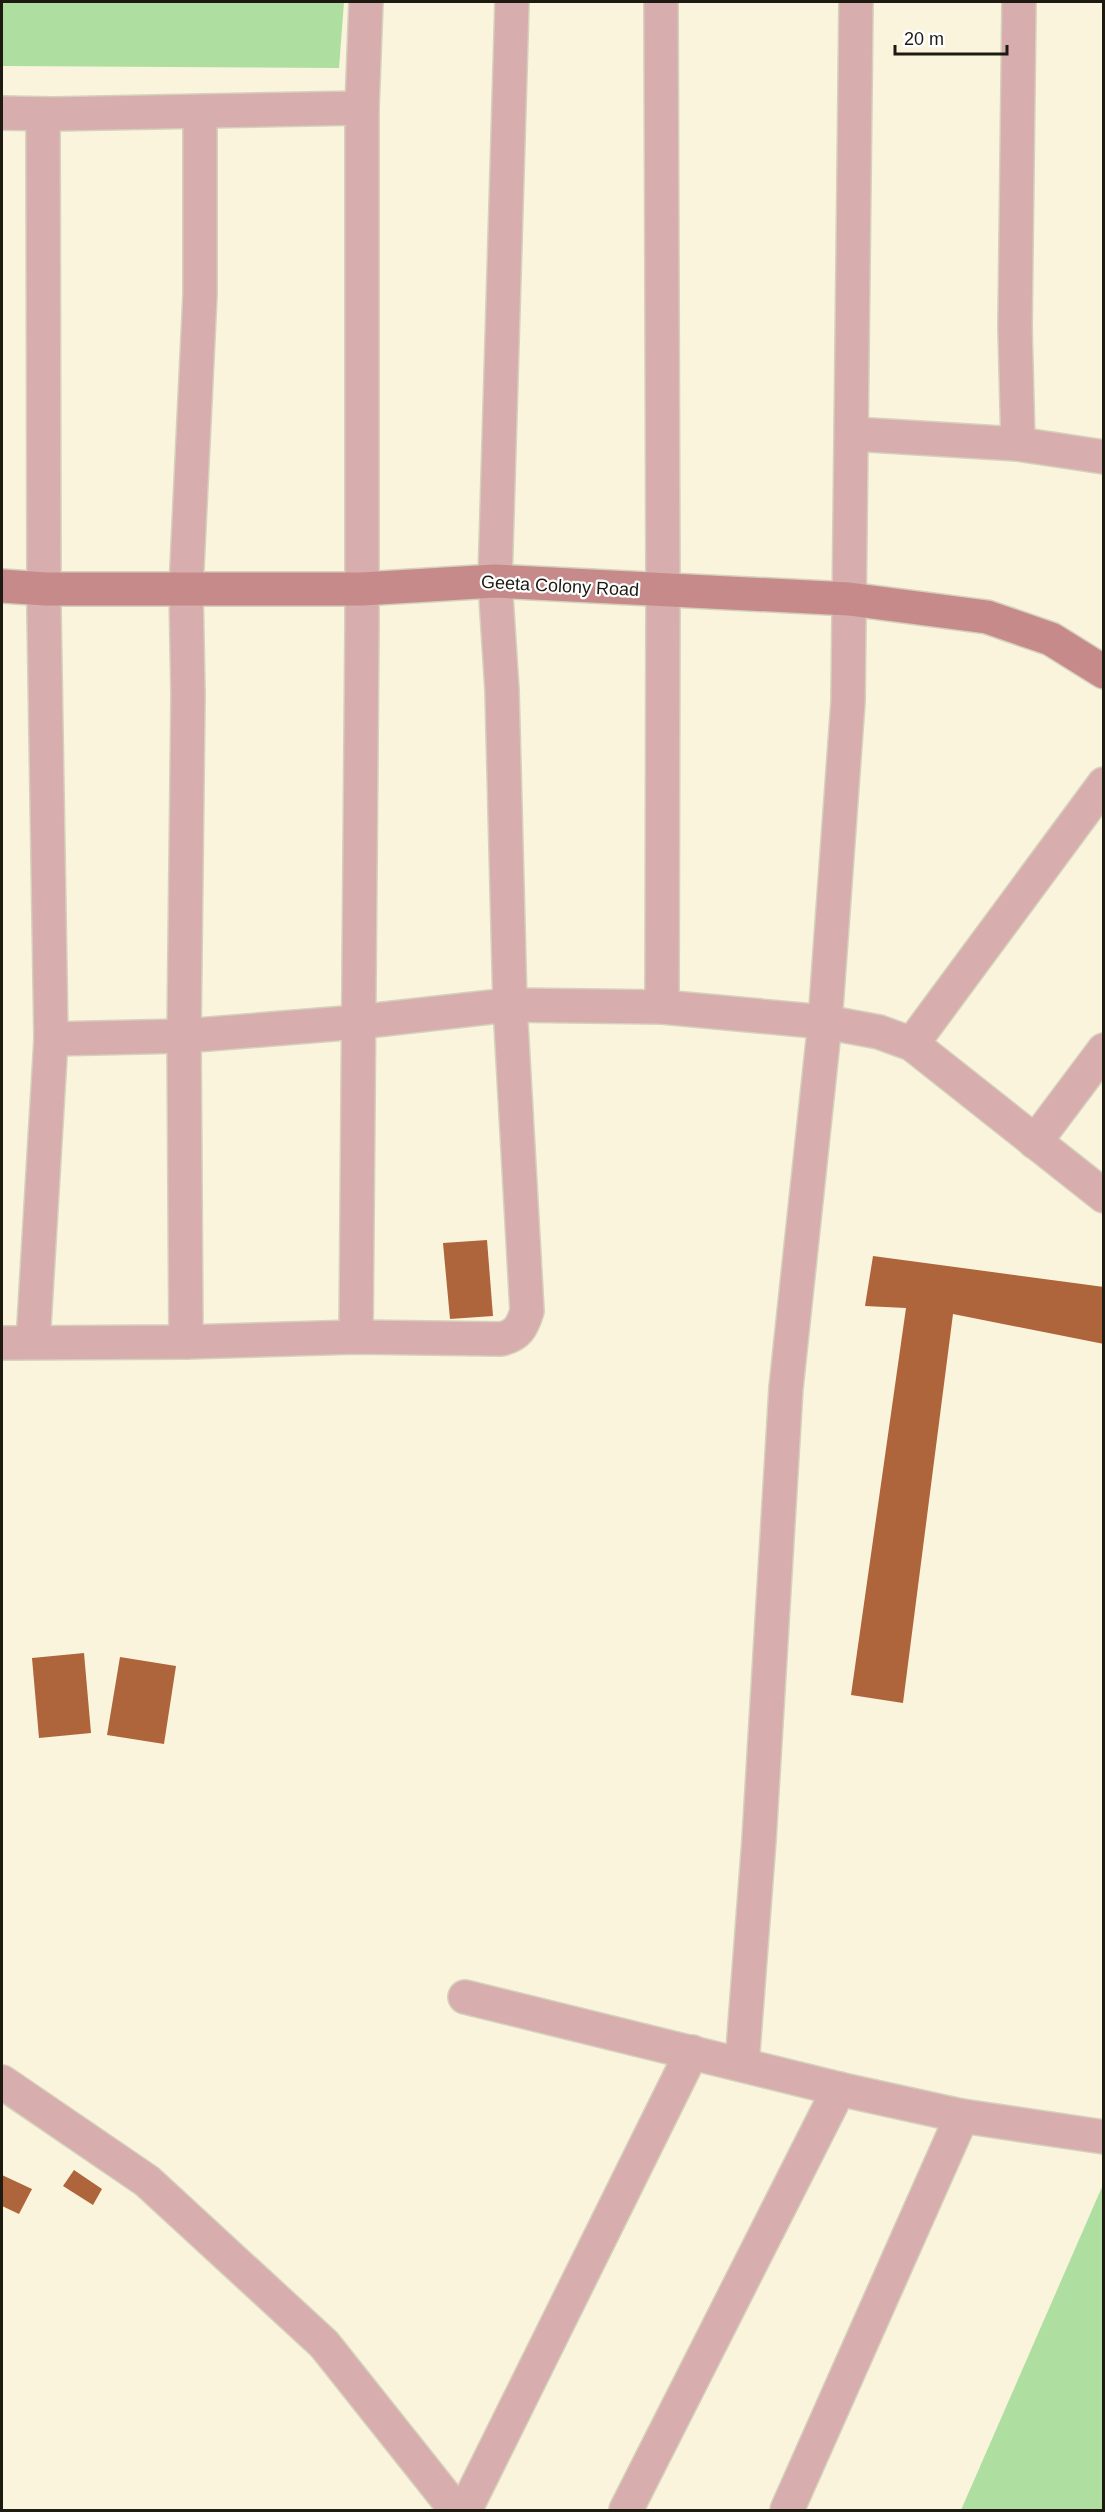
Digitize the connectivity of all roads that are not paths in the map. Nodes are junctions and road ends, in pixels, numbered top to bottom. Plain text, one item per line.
1 (366, 2) edge
2 (512, 2) edge
3 (661, 2) edge
4 (856, 2) edge
5 (1019, 2) edge
6 (362, 108) junction
7 (200, 112) junction
8 (2, 113) edge
9 (43, 114) junction
10 (853, 434) junction
11 (1018, 444) junction
12 (1104, 457) edge
13 (495, 581) junction
14 (2, 586) edge
15 (186, 588) junction
16 (46, 589) junction
17 (362, 589) junction
18 (663, 591) junction
19 (849, 599) junction
20 (1104, 672) edge
21 (1104, 784) edge
22 (510, 1005) junction
23 (662, 1007) junction
24 (358, 1022) junction
25 (825, 1022) junction
26 (184, 1036) junction
27 (51, 1039) junction
28 (912, 1044) junction
29 (1104, 1050) edge
30 (1035, 1142) junction
31 (1104, 1196) edge
32 (356, 1337) junction
33 (17, 1342) edge
34 (186, 1342) junction
35 (465, 1997) dead end
36 (692, 2052) junction
37 (742, 2064) junction
38 (2, 2082) edge
39 (839, 2089) junction
40 (962, 2116) junction
41 (1104, 2136) edge
42 (456, 2511) edge
43 (465, 2511) edge
44 (626, 2511) edge
45 (787, 2511) edge

1 - 6 street
2 - 13 street
3 - 18 street
4 - 10 street
5 - 11 street
6 - 7 street
6 - 17 street
7 - 9 street
7 - 15 street
8 - 9 street
9 - 16 street
10 - 11 street
10 - 19 street
11 - 12 street
13 - 17 street, Geeta Colony Road
13 - 18 street, Geeta Colony Road
13 - 22 street
14 - 16 street, Geeta Colony Road
15 - 16 street, Geeta Colony Road
15 - 17 street, Geeta Colony Road
15 - 26 street
16 - 27 street
17 - 24 street
18 - 19 street, Geeta Colony Road
18 - 23 street
19 - 20 street, Geeta Colony Road
19 - 25 street
21 - 28 street
22 - 23 street
22 - 24 street
22 - 32 street
23 - 25 street
24 - 26 street
24 - 32 street
25 - 28 street
25 - 37 street
26 - 27 street
26 - 34 street
27 - 33 street
28 - 30 street
29 - 30 street
30 - 31 street
32 - 34 street
33 - 34 street
35 - 36 street
36 - 37 street
36 - 43 street
37 - 39 street
38 - 42 street
39 - 40 street
39 - 44 street
40 - 41 street
40 - 45 street

